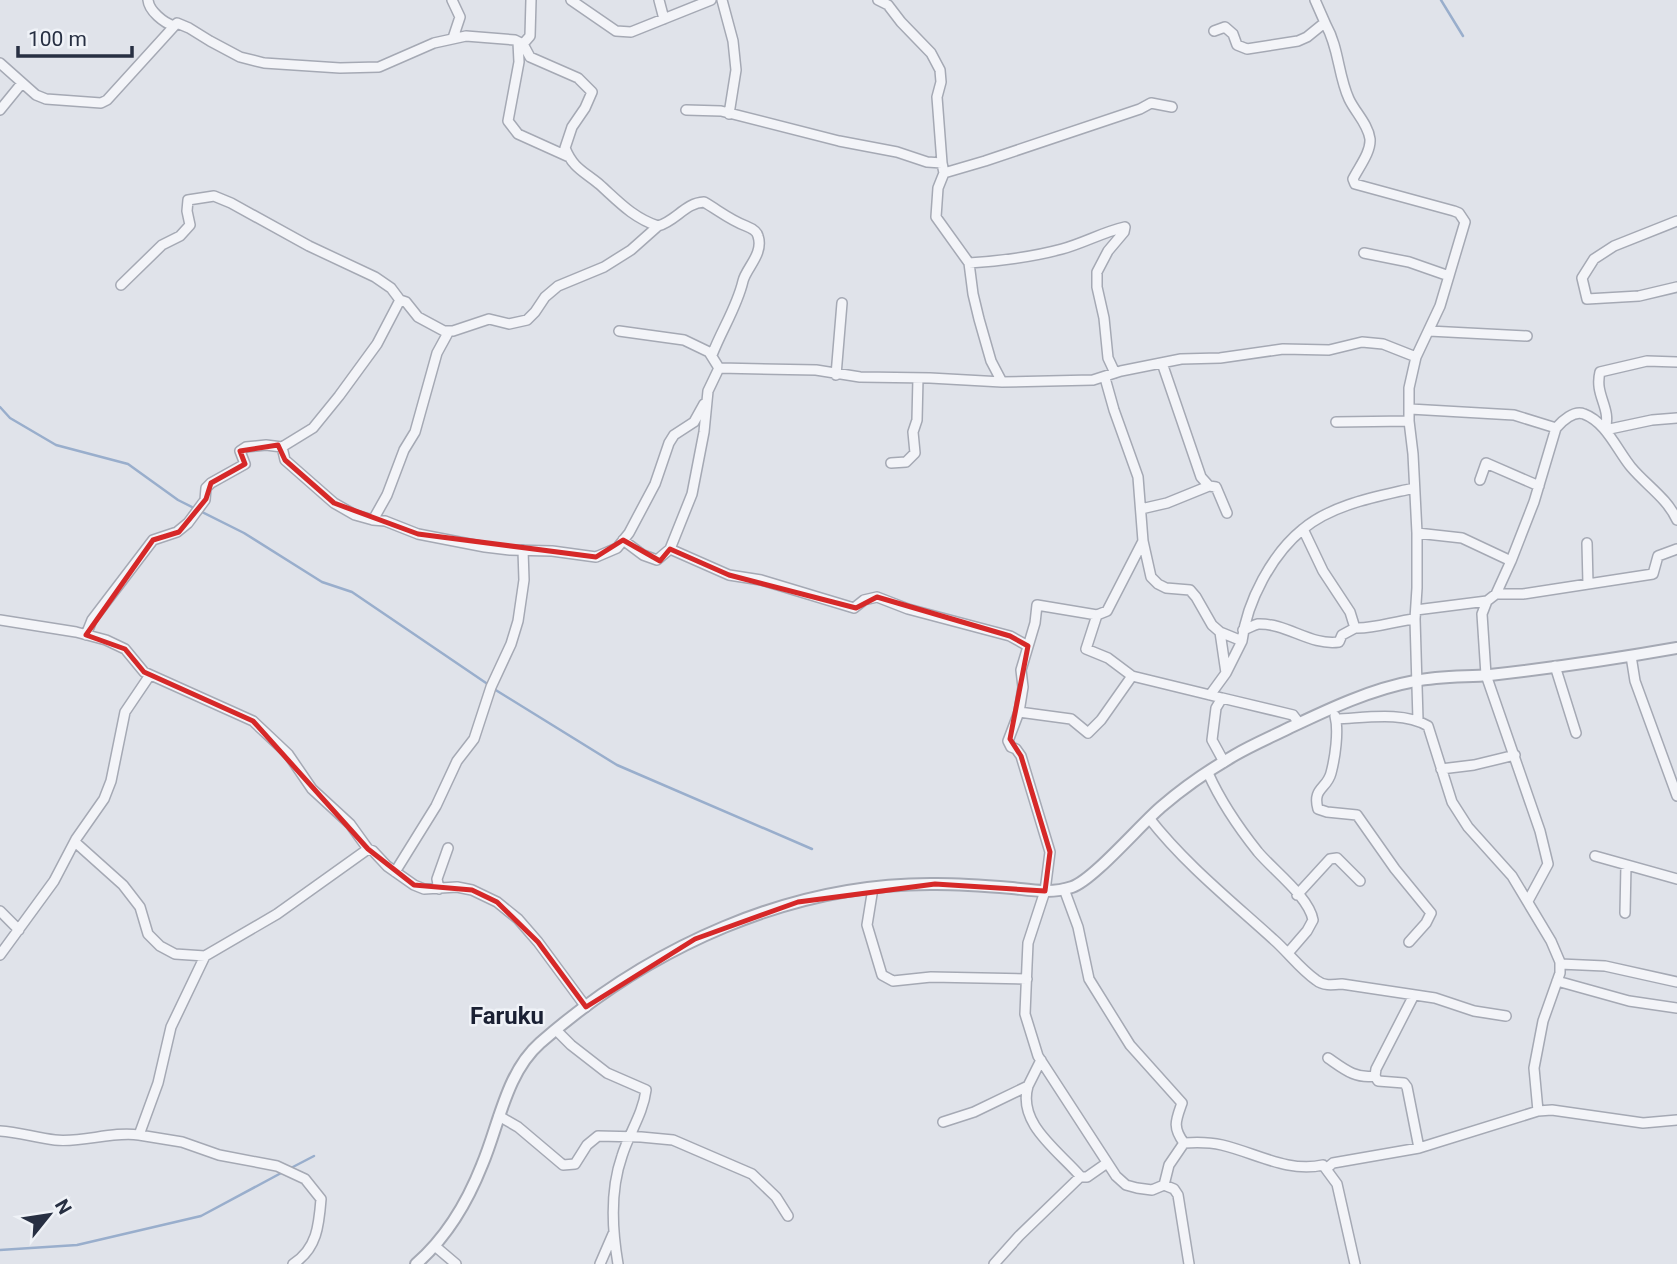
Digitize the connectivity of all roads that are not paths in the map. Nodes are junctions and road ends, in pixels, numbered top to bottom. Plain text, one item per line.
1 (148, 0) edge
2 (452, 0) edge
3 (531, 0) edge
4 (571, 0) edge
5 (659, 0) edge
6 (711, 0) edge
7 (722, 0) edge
8 (878, 0) edge
9 (1315, 0) edge
10 (664, 19) junction
11 (1326, 25) junction
12 (174, 26) junction
13 (1214, 31) dead end
14 (453, 38) junction
15 (521, 43) junction
16 (0, 63) edge
17 (22, 83) junction
18 (1172, 107) dead end
19 (0, 110) edge
20 (686, 110) dead end
21 (729, 114) junction
22 (569, 157) junction
23 (943, 168) junction
24 (1677, 221) edge
25 (658, 226) junction
26 (1364, 253) dead end
27 (970, 263) junction
28 (1449, 276) junction
29 (121, 285) dead end
30 (1677, 288) edge
31 (400, 300) junction
32 (842, 303) dead end
33 (449, 331) junction
34 (619, 331) dead end
35 (1429, 331) junction
36 (1527, 337) dead end
37 (712, 355) junction
38 (1416, 356) junction
39 (1677, 362) edge
40 (1161, 363) junction
41 (719, 368) junction
42 (1115, 373) junction
43 (836, 375) junction
44 (918, 378) junction
45 (1105, 378) junction
46 (1002, 382) junction
47 (707, 400) junction
48 (1410, 409) junction
49 (1677, 418) edge
50 (1409, 421) junction
51 (1336, 422) dead end
52 (1556, 428) junction
53 (1605, 430) junction
54 (282, 447) junction
55 (891, 463) dead end
56 (1480, 480) dead end
57 (1209, 486) junction
58 (1539, 486) junction
59 (1414, 488) junction
60 (1141, 509) junction
61 (1227, 513) dead end
62 (1676, 514) edge
63 (373, 520) junction
64 (1303, 528) junction
65 (1417, 533) junction
66 (623, 540) junction
67 (1143, 541) junction
68 (1587, 543) dead end
69 (670, 549) junction
70 (1677, 549) edge
71 (523, 550) junction
72 (1511, 561) junction
73 (1588, 584) junction
74 (1496, 594) junction
75 (1487, 601) junction
76 (1415, 614) junction
77 (1097, 615) junction
78 (0, 620) edge
79 (1355, 628) junction
80 (1243, 630) junction
81 (1220, 632) junction
82 (86, 635) junction
83 (1242, 641) junction
84 (1028, 646) junction
85 (1677, 648) edge
86 (1631, 656) junction
87 (1555, 666) junction
88 (1226, 673) junction
89 (150, 675) junction
90 (1486, 675) junction
91 (1132, 676) junction
92 (1416, 680) junction
93 (1210, 695) junction
94 (1222, 698) junction
95 (1331, 708) junction
96 (1019, 712) junction
97 (1336, 719) junction
98 (1418, 720) junction
99 (1299, 723) junction
100 (1576, 733) dead end
101 (1515, 755) junction
102 (1224, 762) junction
103 (1441, 769) junction
104 (1208, 773) junction
105 (1677, 796) edge
106 (1149, 818) junction
107 (75, 842) junction
108 (448, 848) dead end
109 (368, 849) junction
110 (1595, 856) dead end
111 (1626, 865) junction
112 (395, 872) junction
113 (1677, 879) edge
114 (1360, 881) dead end
115 (873, 888) junction
116 (439, 889) junction
117 (1065, 889) junction
118 (1045, 891) junction
119 (1297, 895) junction
120 (1528, 901) junction
121 (0, 911) edge
122 (1625, 913) dead end
123 (19, 930) junction
124 (1409, 942) dead end
125 (1288, 953) junction
126 (0, 955) edge
127 (205, 956) junction
128 (1560, 964) junction
129 (1027, 979) junction
130 (1557, 981) junction
131 (1677, 982) edge
132 (1414, 995) junction
133 (586, 1007) junction
134 (1677, 1008) edge
135 (1506, 1016) dead end
136 (556, 1030) junction
137 (1328, 1058) dead end
138 (1041, 1060) junction
139 (1375, 1076) junction
140 (1028, 1086) junction
141 (1538, 1111) junction
142 (499, 1116) junction
143 (1677, 1120) edge
144 (943, 1122) dead end
145 (0, 1131) edge
146 (139, 1135) junction
147 (629, 1138) junction
148 (1184, 1143) junction
149 (1419, 1148) junction
150 (1107, 1163) junction
151 (1327, 1168) junction
152 (1080, 1177) junction
153 (1164, 1185) junction
154 (788, 1216) dead end
155 (613, 1234) junction
156 (436, 1247) junction
157 (293, 1264) edge
158 (416, 1264) edge
159 (456, 1264) edge
160 (600, 1264) edge
161 (618, 1264) edge
162 (994, 1264) edge
163 (1189, 1264) edge
164 (1355, 1264) edge

1 - 12 street
2 - 14 street
3 - 15 street
4 - 10 street
5 - 10 street
6 - 10 street
7 - 21 street
8 - 23 street
9 - 11 street
11 - 13 street
11 - 28 street
12 - 14 street
12 - 17 street
14 - 15 street
15 - 22 street
15 - 22 street
16 - 17 street
17 - 19 street
18 - 23 street
20 - 21 street
21 - 23 street
22 - 25 street
23 - 27 street
24 - 30 street
25 - 33 street
25 - 37 street
26 - 28 street
27 - 42 street
27 - 46 street
28 - 35 street
29 - 31 street
31 - 33 street
31 - 54 street
32 - 43 street
33 - 63 street
34 - 37 street
35 - 36 street
35 - 38 street
37 - 41 street
38 - 40 street
38 - 48 street
39 - 53 street
40 - 42 street
40 - 57 street
41 - 43 street
41 - 47 street
42 - 45 street
43 - 44 street
44 - 46 street
44 - 55 street
45 - 46 street
45 - 60 street
47 - 66 street
47 - 69 street
48 - 50 street
48 - 52 street
49 - 53 street
50 - 51 street
50 - 59 street
52 - 53 street
52 - 58 street
53 - 62 street
54 - 63 street
54 - 82 street
56 - 58 street
57 - 60 street
57 - 61 street
58 - 72 street
59 - 64 street
59 - 65 street
60 - 67 street
63 - 71 street
64 - 79 street
64 - 80 street
65 - 72 street
65 - 76 street
66 - 69 street
66 - 71 street
67 - 77 street
67 - 81 street
68 - 73 street
69 - 84 street
70 - 73 street
71 - 112 street
72 - 74 street
73 - 74 street
74 - 75 street
75 - 76 street
75 - 90 street
76 - 79 street
76 - 92 street
77 - 84 street
77 - 91 street
78 - 82 street
79 - 80 street
80 - 83 street
81 - 83 street
81 - 88 street
82 - 89 street
83 - 88 street
84 - 96 street
85 - 86 street
86 - 87 street
86 - 105 street
87 - 90 street
87 - 100 street
88 - 93 street
89 - 107 street
89 - 109 street
90 - 92 street
90 - 101 street
91 - 93 street
91 - 96 street
92 - 95 street
92 - 98 street
93 - 94 street
94 - 99 street
94 - 102 street
95 - 97 street
95 - 99 street
96 - 118 street
97 - 98 street
97 - 124 street
98 - 103 street
99 - 102 street
101 - 103 street
101 - 120 street
102 - 104 street
103 - 120 street
104 - 106 street
104 - 119 street
106 - 117 street
106 - 125 street
107 - 123 street
107 - 127 street
108 - 116 street
109 - 112 street
109 - 127 street
110 - 111 street
111 - 113 street
111 - 122 street
112 - 116 street
114 - 119 street
115 - 118 street
115 - 129 street
115 - 133 street
116 - 133 street
117 - 118 street
117 - 148 street
118 - 129 street
119 - 125 street
120 - 128 street
121 - 123 street
123 - 126 street
125 - 132 street
127 - 146 street
128 - 130 street
128 - 131 street
129 - 138 street
130 - 134 street
130 - 141 street
132 - 135 street
132 - 139 street
133 - 136 street
136 - 142 street
136 - 147 street
137 - 139 street
138 - 140 street
138 - 150 street
139 - 149 street
140 - 144 street
140 - 152 street
141 - 143 street
141 - 149 street
142 - 147 street
142 - 156 street
145 - 146 street
146 - 157 street
147 - 154 street
147 - 155 street
148 - 151 street
148 - 153 street
149 - 151 street
150 - 152 street
150 - 153 street
151 - 164 street
152 - 162 street
153 - 163 street
155 - 160 street
155 - 161 street
156 - 158 street
156 - 159 street

